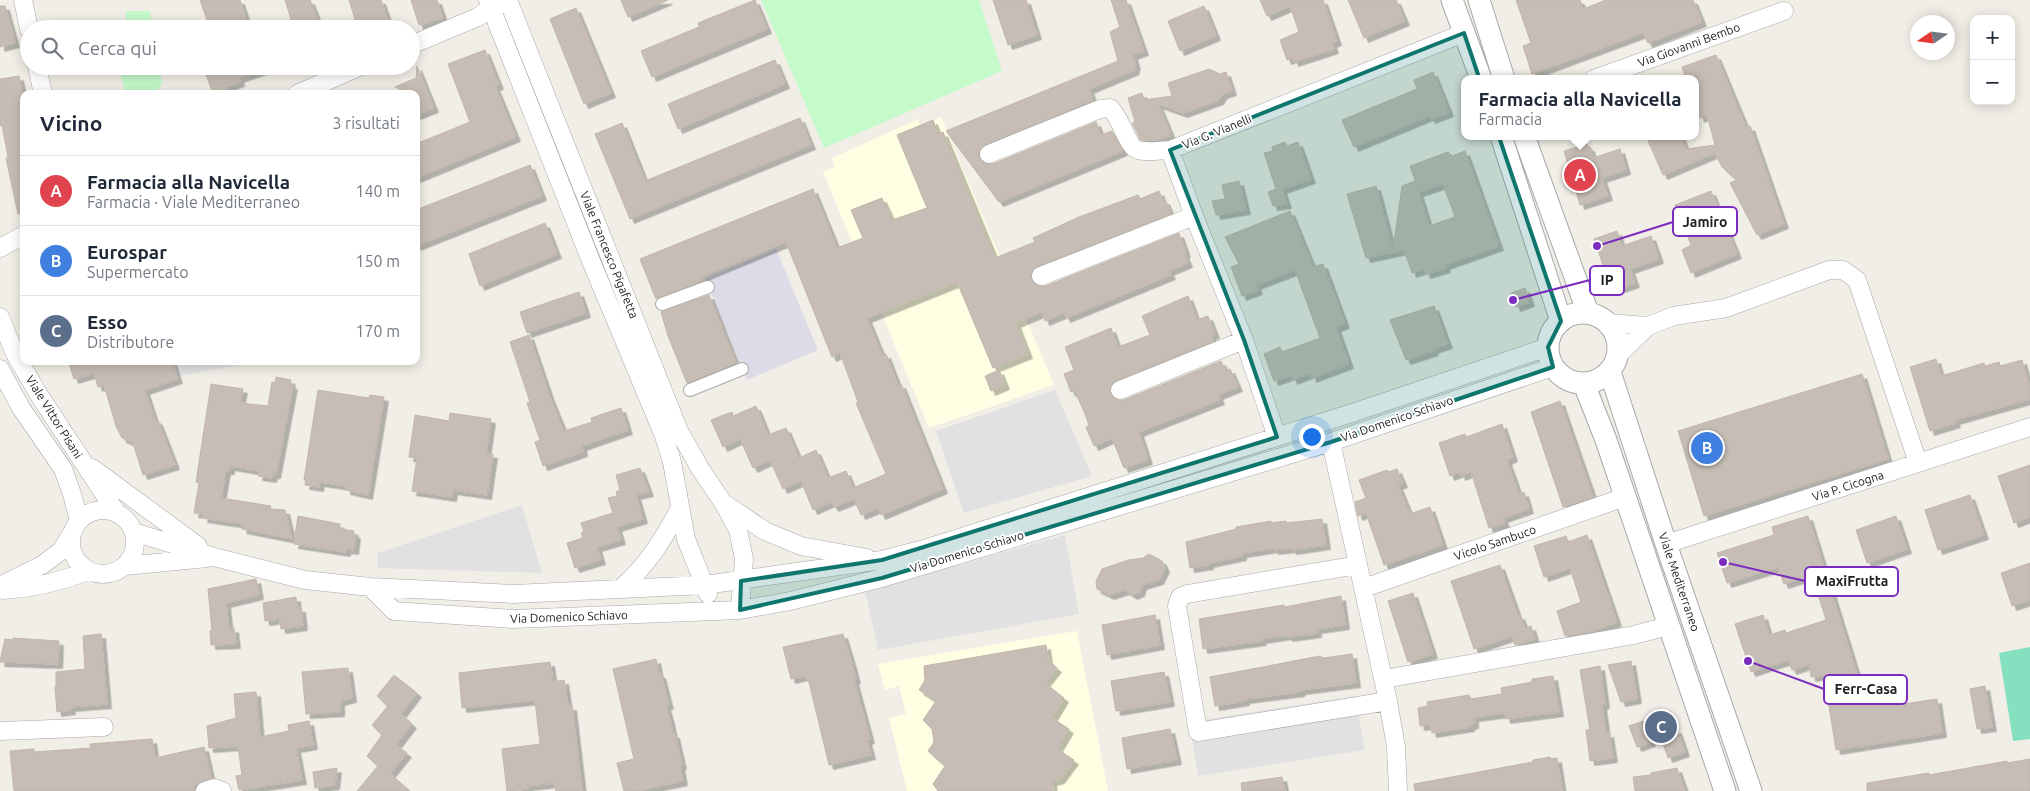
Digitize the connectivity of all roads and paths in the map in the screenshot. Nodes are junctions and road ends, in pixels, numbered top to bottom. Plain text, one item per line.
1 (23, 0) edge
2 (509, 0) edge
3 (1452, 0) edge
4 (1479, 0) edge
5 (490, 4) edge
6 (1784, 11) dead end
7 (27, 20) edge
8 (1464, 32) junction
9 (420, 41) edge
10 (39, 75) edge
11 (340, 75) edge
12 (1480, 75) edge
13 (1503, 75) edge
14 (1605, 75) edge
15 (42, 90) edge
16 (305, 90) edge
17 (1501, 140) edge
18 (1525, 140) edge
19 (1170, 150) junction
20 (989, 154) dead end
21 (1194, 216) junction
22 (20, 236) edge
23 (0, 248) edge
24 (608, 254) junction
25 (591, 261) junction
26 (1041, 276) dead end
27 (708, 287) dead end
28 (662, 304) dead end
29 (1588, 313) junction
30 (0, 317) edge
31 (1561, 321) junction
32 (1607, 323) junction
33 (1648, 326) junction
34 (1244, 340) junction
35 (1550, 357) junction
36 (20, 362) edge
37 (1614, 363) junction
38 (22, 365) edge
39 (742, 368) dead end
40 (0, 369) edge
41 (1584, 384) junction
42 (690, 390) dead end
43 (1120, 390) dead end
44 (2030, 427) edge
45 (1277, 437) junction
46 (1331, 442) junction
47 (81, 460) junction
48 (1918, 464) junction
49 (1625, 497) junction
50 (724, 504) junction
51 (679, 510) junction
52 (116, 512) junction
53 (75, 526) junction
54 (134, 532) junction
55 (1666, 544) junction
56 (211, 556) junction
57 (882, 560) junction
58 (1358, 565) junction
59 (125, 566) junction
60 (88, 572) junction
61 (742, 581) junction
62 (705, 585) junction
63 (0, 586) edge
64 (370, 587) junction
65 (1364, 588) junction
66 (620, 589) junction
67 (0, 590) edge
68 (740, 610) junction
69 (714, 611) junction
70 (1668, 626) junction
71 (1384, 679) junction
72 (1388, 700) junction
73 (104, 727) dead end
74 (0, 731) edge
75 (205, 791) edge
76 (222, 791) edge
77 (1398, 791) edge
78 (1725, 791) edge
79 (1751, 791) edge

1 - 7 street
2 - 5 street
2 - 24 street, Viale Francesco Pigafetta
3 - 8 street
4 - 13 street
5 - 9 street
5 - 25 street, Viale Francesco Pigafetta
6 - 14 street, Via Giovanni Bembo
8 - 12 street
8 - 19 street, Via G. Vianelli
10 - 15 street
11 - 16 street
17 - 31 street
18 - 29 street
19 - 20 street
19 - 21 street, Via G. Vianelli
21 - 26 street
21 - 34 street, Via G. Vianelli
22 - 23 street
24 - 25 street
24 - 50 street, Viale Francesco Pigafetta
25 - 51 street, Viale Francesco Pigafetta
27 - 28 street
29 - 31 street
29 - 32 street
30 - 36 street, Viale Vittor Pisani
31 - 35 street
32 - 33 street
32 - 37 street
33 - 37 street
33 - 48 street
34 - 43 street
34 - 45 street, Via G. Vianelli
35 - 41 street
35 - 45 street, Via Domenico Schiavo
35 - 46 street, Via Domenico Schiavo
37 - 41 street
37 - 55 street, Viale Mediterraneo
38 - 47 street, Viale Vittor Pisani
39 - 42 street
40 - 53 street, Viale Vittor Pisani
41 - 49 street, Viale Mediterraneo
44 - 48 street, Via P. Cicogna
45 - 57 street, Via Domenico Schiavo
46 - 58 street
46 - 68 street, Via Domenico Schiavo
47 - 52 street, Viale Vittor Pisani
47 - 56 street
48 - 55 street, Via P. Cicogna
49 - 65 street, Vicolo Sambuco
49 - 70 street, Viale Mediterraneo
50 - 57 street, Viale Francesco Pigafetta
50 - 61 street, Viale Francesco Pigafetta
51 - 62 street, Viale Francesco Pigafetta
51 - 66 street
52 - 53 street
52 - 54 street
53 - 60 street
53 - 63 street
54 - 56 street, Via Domenico Schiavo
54 - 59 street
55 - 79 street, Viale Mediterraneo
56 - 59 street, Via Domenico Schiavo
56 - 64 street, Via Domenico Schiavo
57 - 61 street, Via Domenico Schiavo
58 - 65 street
58 - 72 street
59 - 60 street
60 - 67 street
61 - 62 street, Via Domenico Schiavo
61 - 68 street, Viale Francesco Pigafetta
62 - 66 street, Via Domenico Schiavo
62 - 69 street, Viale Francesco Pigafetta
64 - 66 street, Via Domenico Schiavo
64 - 69 street, Via Domenico Schiavo
65 - 71 street
68 - 69 street, Via Domenico Schiavo
70 - 71 street
70 - 78 street, Viale Mediterraneo
71 - 72 street
72 - 77 street
73 - 74 street
75 - 76 street

